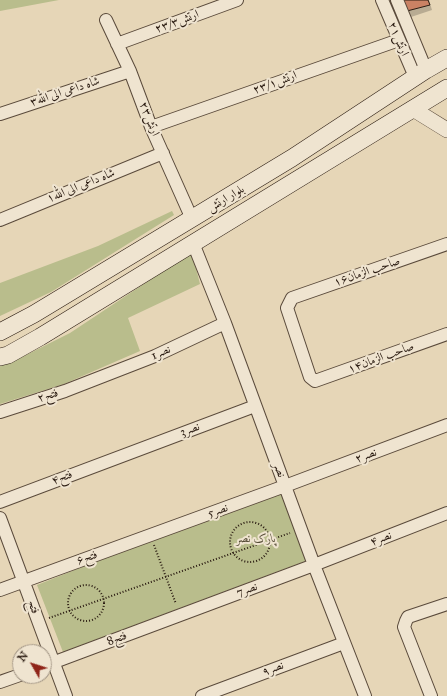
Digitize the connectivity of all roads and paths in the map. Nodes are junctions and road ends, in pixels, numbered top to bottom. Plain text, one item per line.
1 (237, 0) edge
2 (382, 0) edge
3 (397, 0) edge
4 (106, 20) dead end
5 (399, 40) junction
6 (117, 44) junction
7 (447, 58) edge
8 (130, 71) junction
9 (420, 74) junction
10 (447, 88) edge
11 (412, 109) junction
12 (0, 114) edge
13 (151, 127) junction
14 (447, 130) edge
15 (163, 153) junction
16 (192, 219) junction
17 (0, 220) edge
18 (192, 243) junction
19 (447, 244) edge
20 (225, 323) junction
21 (0, 332) edge
22 (447, 334) edge
23 (0, 357) edge
24 (96, 379) joint
25 (315, 380) joint
26 (255, 406) junction
27 (0, 412) edge
28 (447, 425) edge
29 (125, 455) joint
30 (285, 486) junction
31 (0, 502) edge
32 (447, 513) edge
33 (0, 518) edge
34 (301, 529) junction
35 (151, 535) junction
36 (271, 540) junction
37 (233, 552) junction
38 (314, 565) junction
39 (165, 576) junction
40 (23, 581) junction
41 (0, 590) edge
42 (104, 598) junction
43 (447, 604) edge
44 (69, 610) junction
45 (181, 615) junction
46 (38, 621) junction
47 (344, 643) junction
48 (44, 644) edge
49 (52, 663) edge
50 (52, 670) edge
51 (12, 678) edge
52 (0, 682) edge
53 (66, 696) edge
54 (202, 696) edge
55 (365, 696) edge
56 (431, 696) edge

1 - 6 street, ۲۳/۳ارتش
2 - 5 street, ارتش۲۱
3 - 9 street, ارتش۲۱
4 - 6 street, ارتش۲۳
5 - 9 street, ارتش۲۱
5 - 13 street, ۲۳/۱ارتش
6 - 8 street, ارتش۲۳
7 - 9 main road, بلوار ارتش
8 - 12 street, شاه داعی الی الله۳
8 - 13 street, ارتش۲۳
9 - 16 main road, بلوار ارتش
10 - 11 main road, بلوار ارتش
11 - 14 street
11 - 18 main road, بلوار ارتش
13 - 15 street, ارتش۲۳
15 - 16 street, ارتش۲۳
15 - 17 street, شاه داعی الی الله۱
16 - 21 main road, بلوار ارتش
18 - 20 street, نصر
18 - 23 main road, بلوار ارتش
19 - 25 street, صاحب الزمان۱۶
20 - 24 street, 1نصر
20 - 26 street, نصر
22 - 25 street, صاحب الزمان۱۴
24 - 27 street, ۲فتح
26 - 29 street, 3نصر
26 - 30 street, نصر
28 - 30 street, نصر۲
29 - 31 street, فتح۴
30 - 34 street, نصر
30 - 35 street, 5نصر
32 - 38 street, ۴نصر
33 - 40 street, فتح
34 - 36 path
34 - 38 street, نصر
35 - 39 path
35 - 40 street, ۶فتح
36 - 37 path
36 - 37 path
36 - 37 path
37 - 39 path
38 - 45 street, 7نصر
38 - 47 street, نصر
39 - 42 path
39 - 45 path
40 - 41 street, ۶فتح
40 - 46 street, فتح
42 - 44 path
42 - 44 path
42 - 44 path
43 - 56 street
44 - 46 path
45 - 49 street, 8فتح
46 - 48 street, فتح
47 - 54 street, ۹نصر
47 - 55 street, نصر
50 - 53 street, فتح
51 - 52 street

